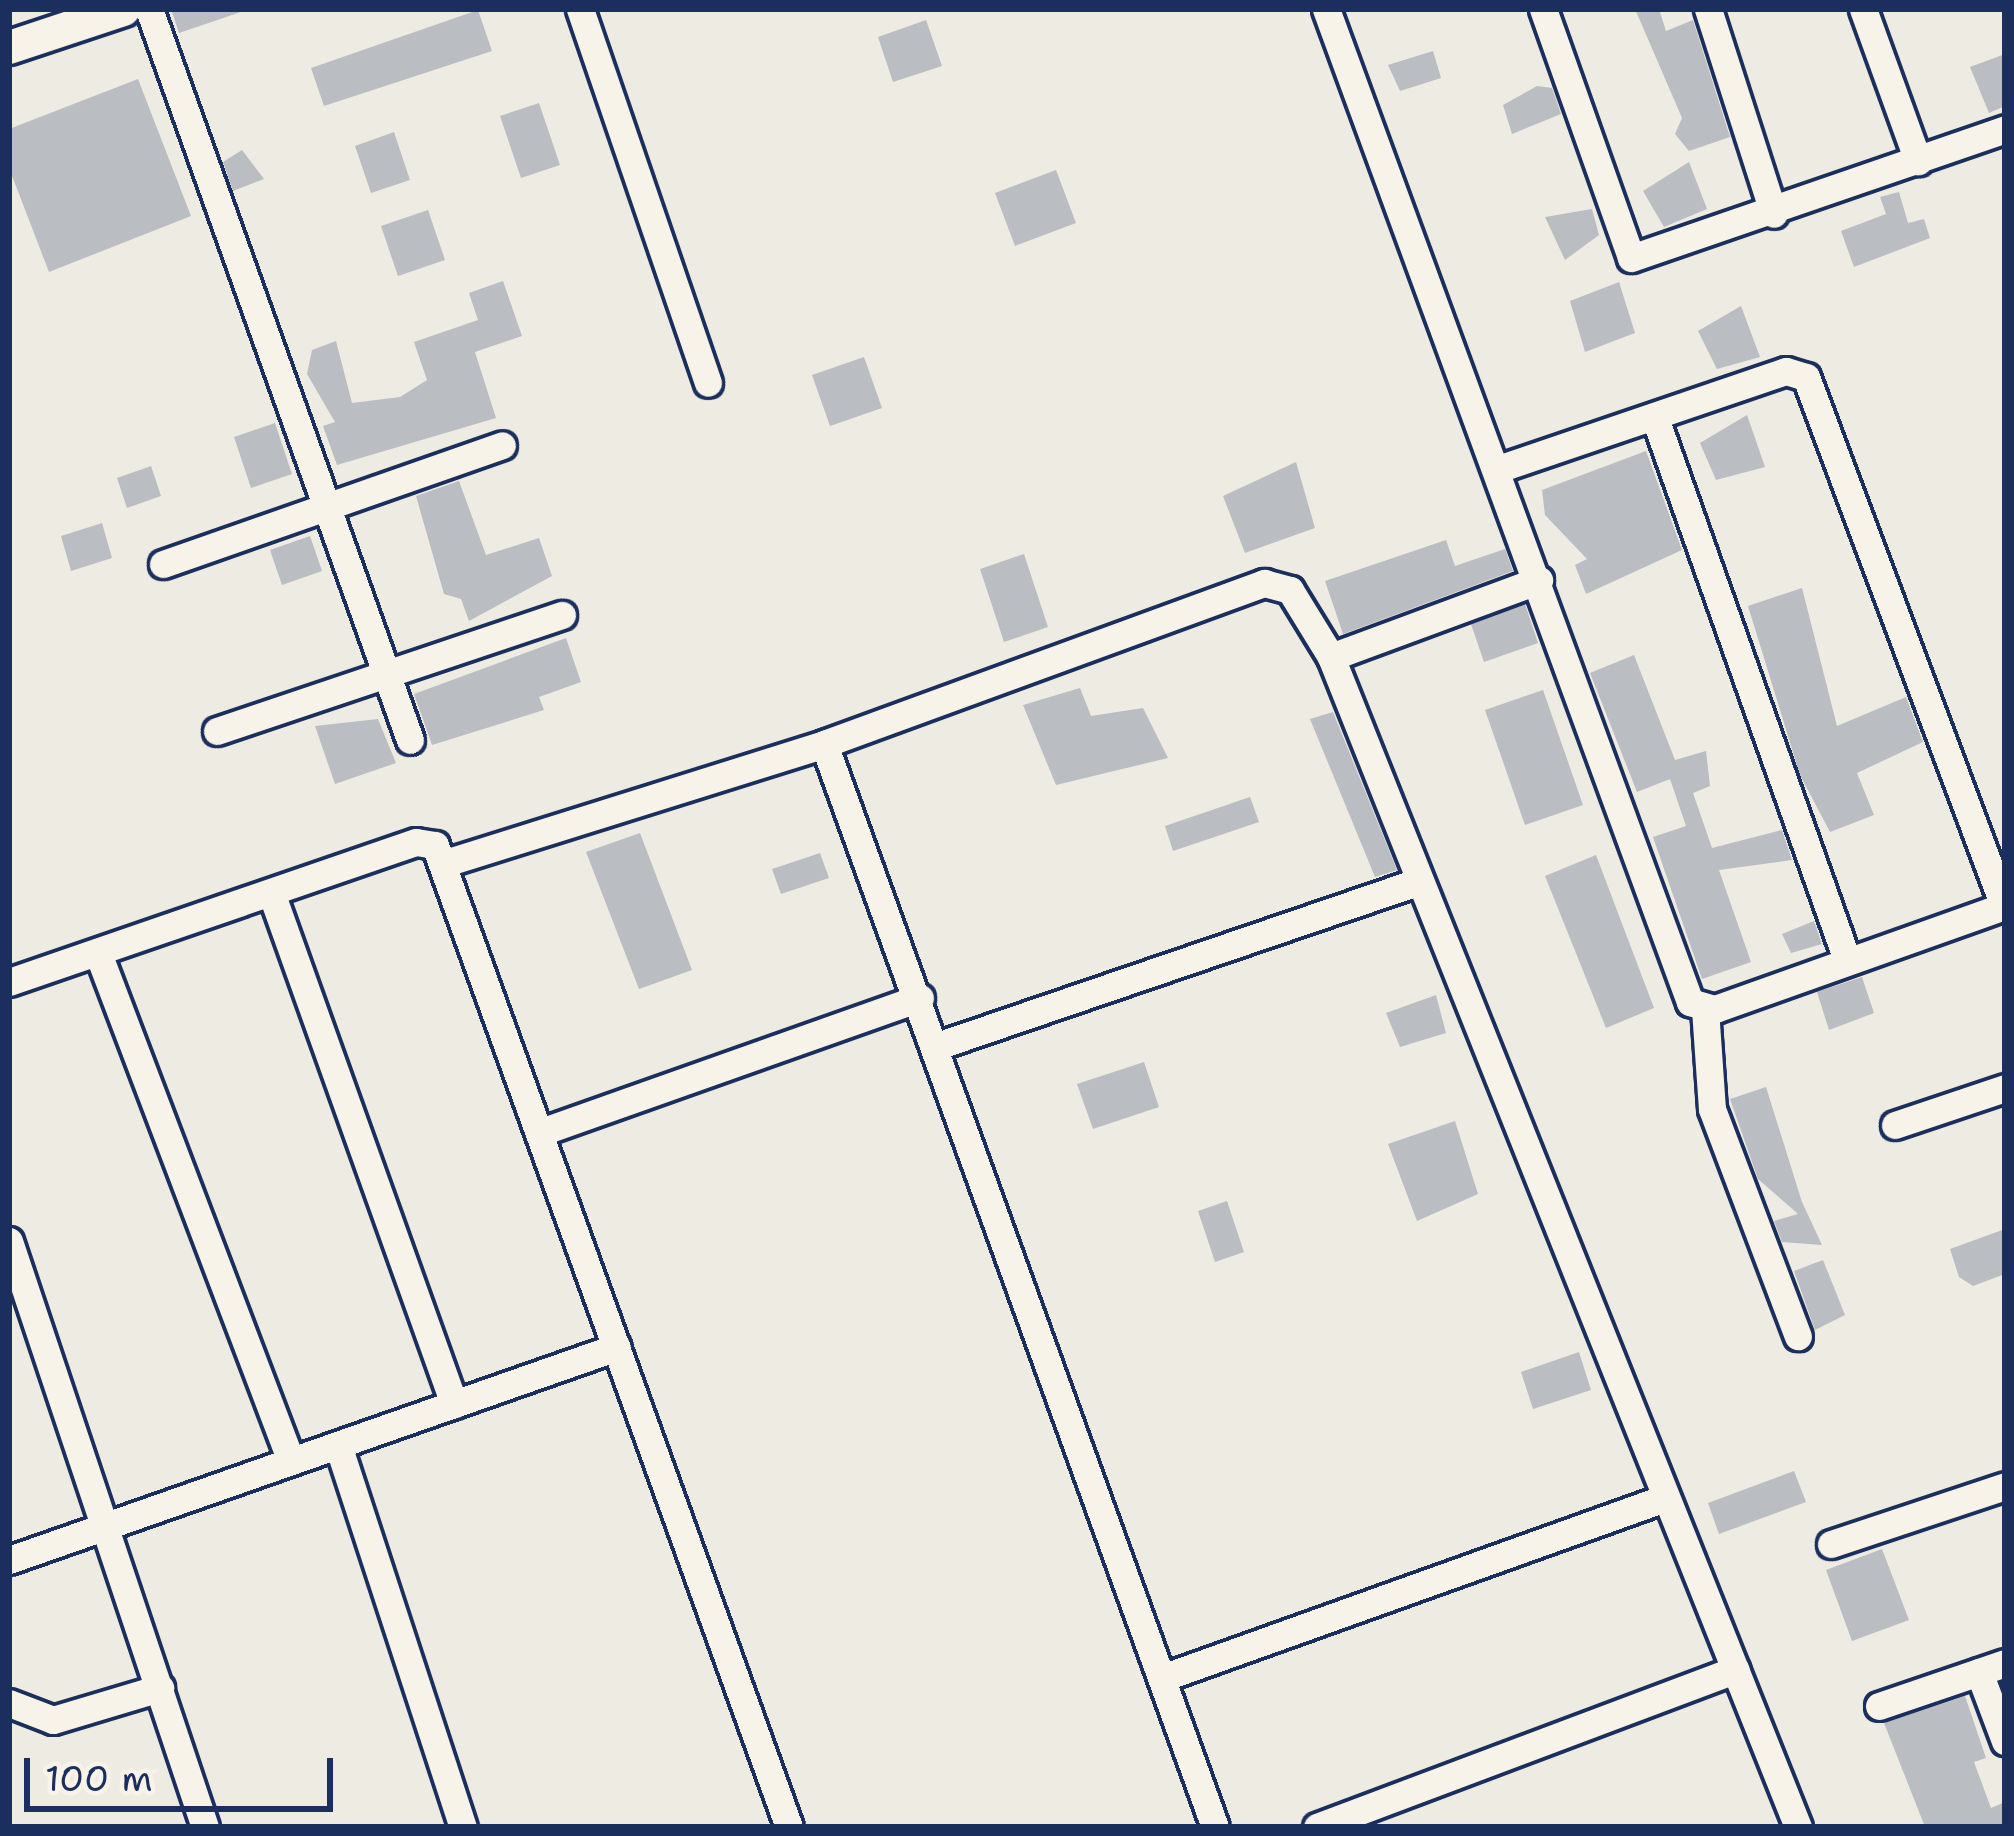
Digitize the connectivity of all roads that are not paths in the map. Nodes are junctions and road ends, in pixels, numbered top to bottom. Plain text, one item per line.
1 (123, 9) edge
2 (148, 9) edge
3 (580, 9) edge
4 (1326, 9) edge
5 (1543, 9) edge
6 (1708, 9) edge
7 (1870, 11) edge
8 (9, 47) edge
9 (2005, 129) edge
10 (1918, 161) junction
11 (1774, 214) junction
12 (708, 383) dead end
13 (1654, 418) junction
14 (502, 445) dead end
15 (1498, 469) junction
16 (328, 507) junction
17 (163, 564) dead end
18 (1538, 580) junction
19 (562, 614) dead end
20 (1331, 657) junction
21 (387, 674) junction
22 (217, 731) dead end
23 (410, 740) dead end
24 (824, 744) junction
25 (445, 863) junction
26 (1420, 880) junction
27 (272, 895) junction
28 (2004, 906) edge
29 (98, 953) junction
30 (1846, 960) junction
31 (9, 982) edge
32 (920, 998) junction
33 (1705, 1009) junction
34 (937, 1046) junction
35 (2005, 1088) edge
36 (1895, 1125) dead end
37 (542, 1132) junction
38 (9, 1241) edge
39 (1798, 1336) dead end
40 (617, 1347) junction
41 (454, 1404) junction
42 (338, 1445) junction
43 (291, 1461) junction
44 (2005, 1486) edge
45 (1665, 1498) junction
46 (108, 1525) junction
47 (1831, 1544) dead end
48 (9, 1560) edge
49 (1992, 1667) edge
50 (1735, 1670) junction
51 (1162, 1678) junction
52 (160, 1688) junction
53 (9, 1702) edge
54 (1879, 1706) dead end
55 (2005, 1741) edge
56 (205, 1827) edge
57 (463, 1827) edge
58 (788, 1827) edge
59 (1215, 1827) edge
60 (1317, 1827) edge
61 (1798, 1827) edge

1 - 8 main road
2 - 16 street
3 - 12 street
4 - 15 street
5 - 11 street
6 - 11 street
7 - 10 street
9 - 10 street
10 - 11 street
13 - 15 street
13 - 28 street
13 - 30 street
14 - 16 street
15 - 18 street
16 - 17 street
16 - 21 street
18 - 20 street
18 - 33 street
19 - 21 street
20 - 24 street
20 - 26 street
21 - 22 street
21 - 23 street
24 - 25 street
24 - 32 street
25 - 27 street
25 - 37 street
26 - 34 street
26 - 45 street
27 - 29 street
27 - 41 street
28 - 30 street
29 - 31 street
29 - 43 street
30 - 33 street
32 - 34 street
32 - 37 street
33 - 39 street
34 - 51 street
35 - 36 street
37 - 40 street
38 - 46 street
40 - 41 street
40 - 58 street
41 - 42 street
42 - 43 street
42 - 57 street
43 - 46 street
44 - 47 street
45 - 50 street
45 - 51 street
46 - 48 street
46 - 52 street
49 - 54 street
49 - 55 street
50 - 60 street
50 - 61 street
51 - 59 street
52 - 53 street
52 - 56 street

